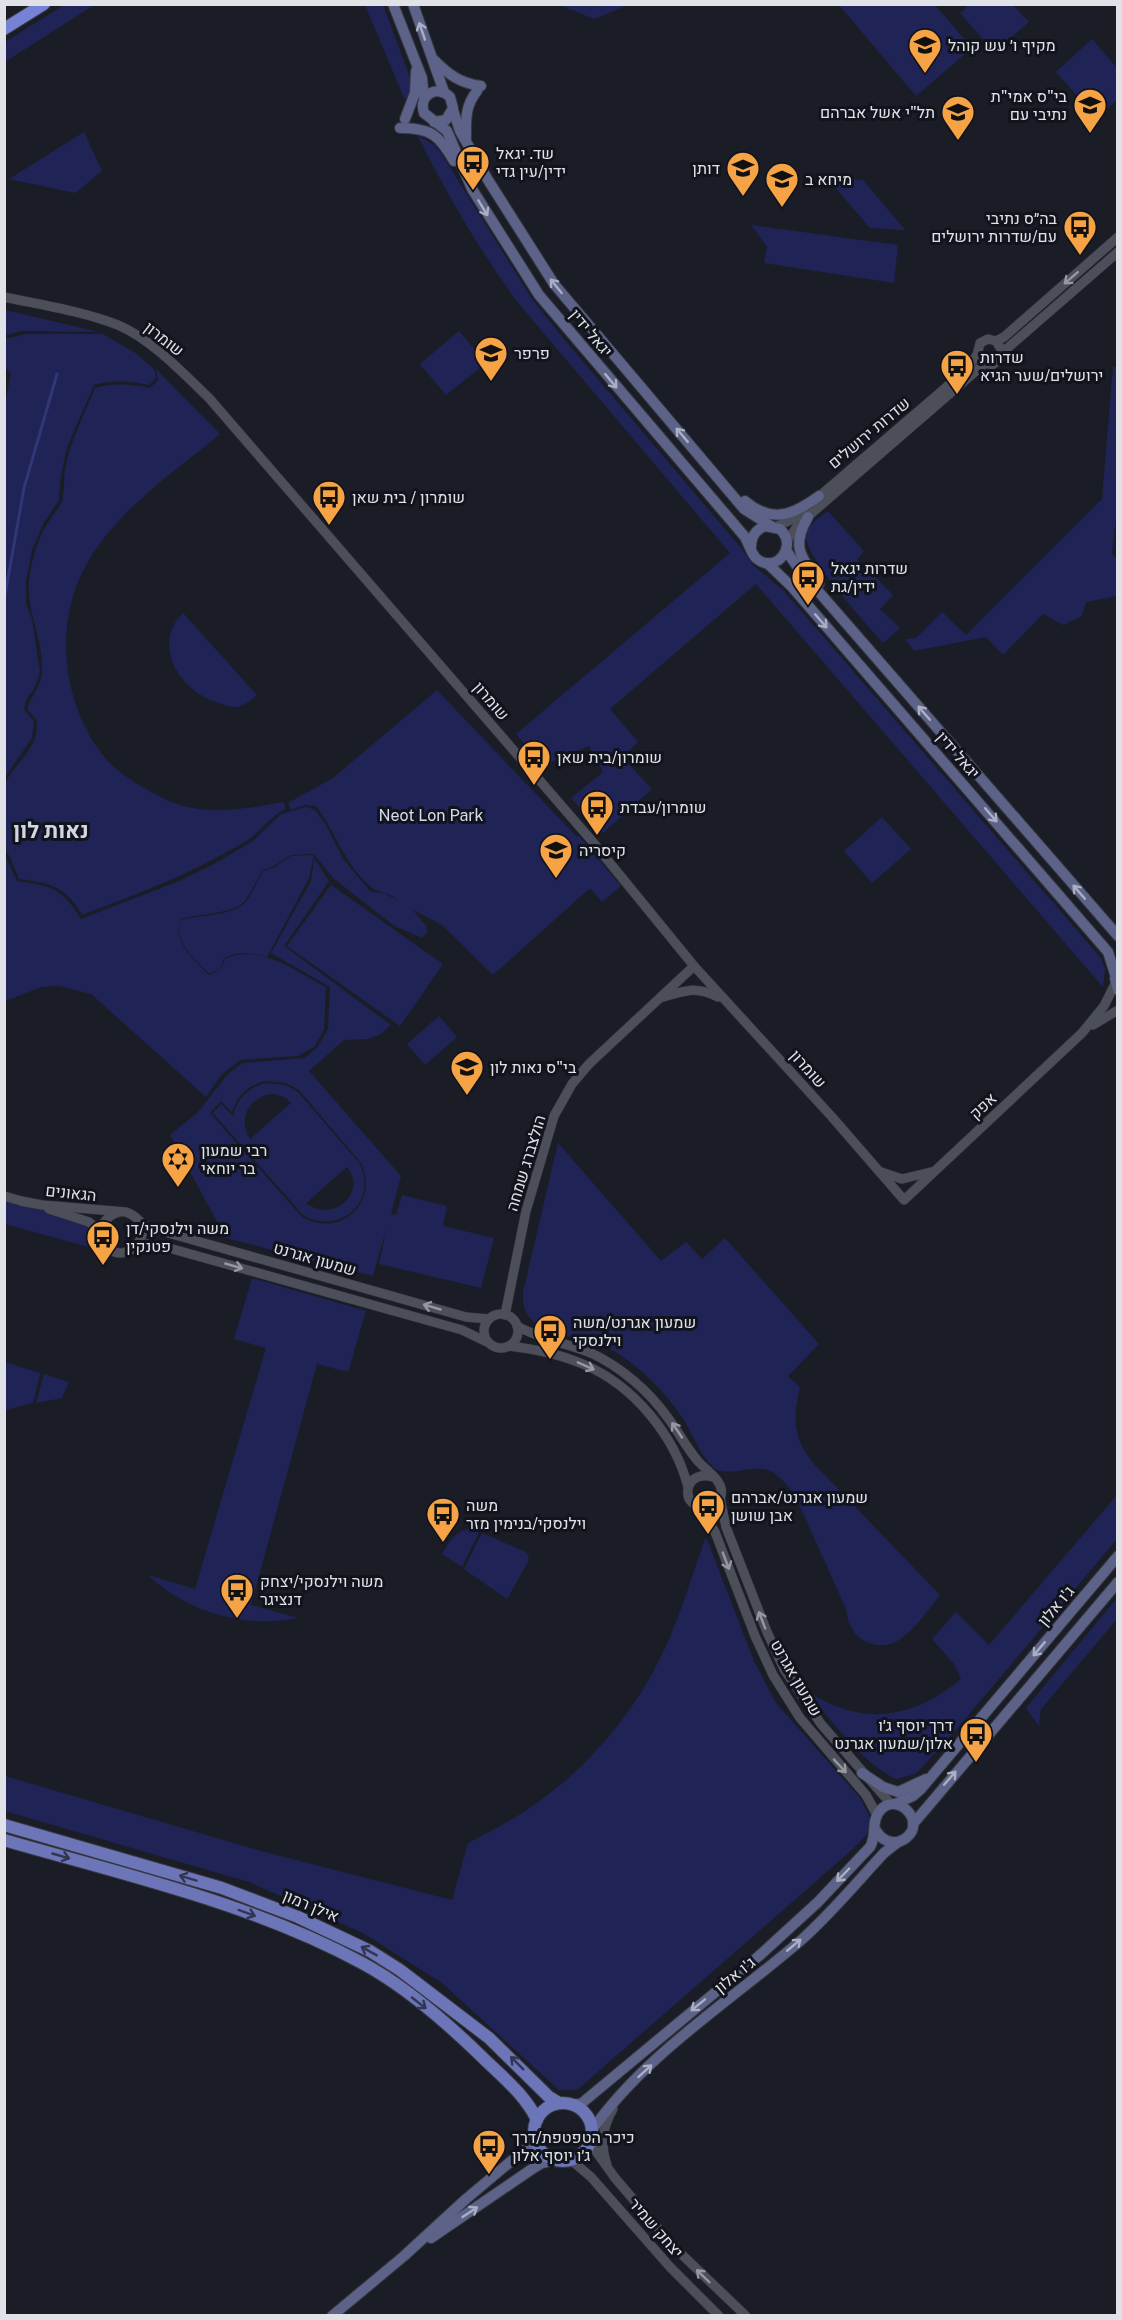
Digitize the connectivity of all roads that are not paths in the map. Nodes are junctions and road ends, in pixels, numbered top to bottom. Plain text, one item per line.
1 (44, 4) edge
2 (393, 4) edge
3 (413, 4) edge
4 (4, 29) edge
5 (431, 57) junction
6 (417, 65) junction
7 (444, 92) junction
8 (424, 98) junction
9 (453, 110) junction
10 (434, 122) junction
11 (466, 141) junction
12 (472, 189) junction
13 (1118, 237) edge
14 (1118, 252) edge
15 (4, 297) edge
16 (996, 341) junction
17 (1003, 352) junction
18 (977, 355) junction
19 (984, 364) junction
20 (719, 480) junction
21 (819, 496) junction
22 (808, 516) junction
23 (773, 526) junction
24 (787, 546) junction
25 (751, 548) junction
26 (767, 563) junction
27 (837, 612) junction
28 (1118, 936) edge
29 (694, 966) junction
30 (1116, 979) edge
31 (658, 999) junction
32 (725, 1000) junction
33 (1118, 1010) edge
34 (1082, 1033) junction
35 (938, 1168) junction
36 (877, 1170) junction
37 (4, 1196) edge
38 (904, 1200) joint
39 (21, 1201) junction
40 (118, 1212) junction
41 (137, 1219) junction
42 (101, 1232) junction
43 (136, 1246) junction
44 (505, 1315) junction
45 (489, 1320) junction
46 (517, 1326) junction
47 (487, 1342) junction
48 (509, 1346) junction
49 (712, 1477) junction
50 (688, 1487) junction
51 (720, 1498) junction
52 (700, 1508) junction
53 (1118, 1556) edge
54 (1118, 1582) edge
55 (862, 1773) junction
56 (932, 1776) junction
57 (893, 1804) junction
58 (877, 1815) junction
59 (913, 1824) junction
60 (4, 1825) edge
61 (875, 1829) junction
62 (4, 1840) edge
63 (898, 1842) junction
64 (625, 2090) junction
65 (559, 2103) junction
66 (573, 2105) junction
67 (537, 2120) junction
68 (592, 2130) junction
69 (535, 2140) junction
70 (590, 2143) junction
71 (556, 2160) junction
72 (571, 2160) junction
73 (609, 2170) junction
74 (404, 2256) junction
75 (332, 2316) edge
76 (719, 2316) edge
77 (746, 2316) edge

1 - 4 highway
2 - 6 main road
5 -> 3 main road
5 - 7 main road
5 - 11 main road
6 - 8 main road
6 - 12 main road
7 - 8 main road
7 - 9 main road
8 - 10 main road
9 - 10 main road
9 - 11 main road, יגאל ידין
10 - 12 main road, יגאל ידין
20 -> 11 main road, יגאל ידין
12 -> 25 main road, יגאל ידין
13 -> 16 street
14 - 17 street
15 - 29 street, שומרון
16 - 17 street
16 - 18 street
17 - 19 street
18 - 19 street
18 - 21 street, שדרות ירושלים
19 - 22 street, שדרות ירושלים
20 - 21 main road
20 - 23 main road, יגאל ידין
21 - 23 street, שדרות ירושלים
22 - 24 street, שדרות ירושלים
22 - 27 main road
23 - 24 main road
23 - 25 main road
24 - 26 main road
24 - 27 main road, יגאל ידין
25 - 26 main road
26 -> 30 main road, יגאל ידין
28 -> 27 main road, יגאל ידין
29 - 31 street, הולצברג שמחה
29 - 32 street, שומרון
30 - 34 street, אפק
31 - 32 street
31 - 44 street, הולצברג שמחה
32 - 36 street, שומרון
33 - 34 street, אפק
34 - 35 street, אפק
35 - 36 street
35 - 38 street, אפק
36 - 38 street, שומרון
37 - 39 street, הגאונים
39 - 40 street, הגאונים
39 - 42 street, הגאונים
40 - 41 street
40 - 42 street
41 - 43 street
45 -> 41 street, שמעון אגרנט
42 - 43 street
43 -> 47 street, שמעון אגרנט
44 - 45 street
44 - 46 street
45 - 47 street
46 - 48 street
49 -> 46 street
47 - 48 street
48 -> 50 street
49 - 50 street
49 - 51 street
50 - 52 street
51 - 52 street
55 -> 51 street, שמעון אגרנט
52 -> 58 street, שמעון אגרנט
53 -> 56 main road, ג'ו אלון
59 -> 54 main road, ג'ו אלון
55 - 56 main road
55 - 57 street, שמעון אגרנט
56 - 57 main road, ג'ו אלון
57 - 58 main road
57 - 59 main road
58 - 61 main road
59 - 63 main road
65 -> 60 main road, אילן רמון
61 - 63 main road
61 -> 66 main road, ג'ו אלון
62 -> 67 main road, אילן רמון
64 -> 63 main road, ג'ו אלון
64 - 68 main road, ג'ו אלון
64 - 73 street, יצחק שמיר
65 - 66 main road
65 - 67 main road
66 - 68 main road
67 - 69 main road
68 - 70 main road
69 - 71 main road
69 - 74 main road
70 - 72 main road
70 - 73 street, יצחק שמיר
71 - 72 main road
74 -> 71 main road
72 - 76 street, יצחק שמיר
77 -> 73 street, יצחק שמיר
74 - 75 main road

